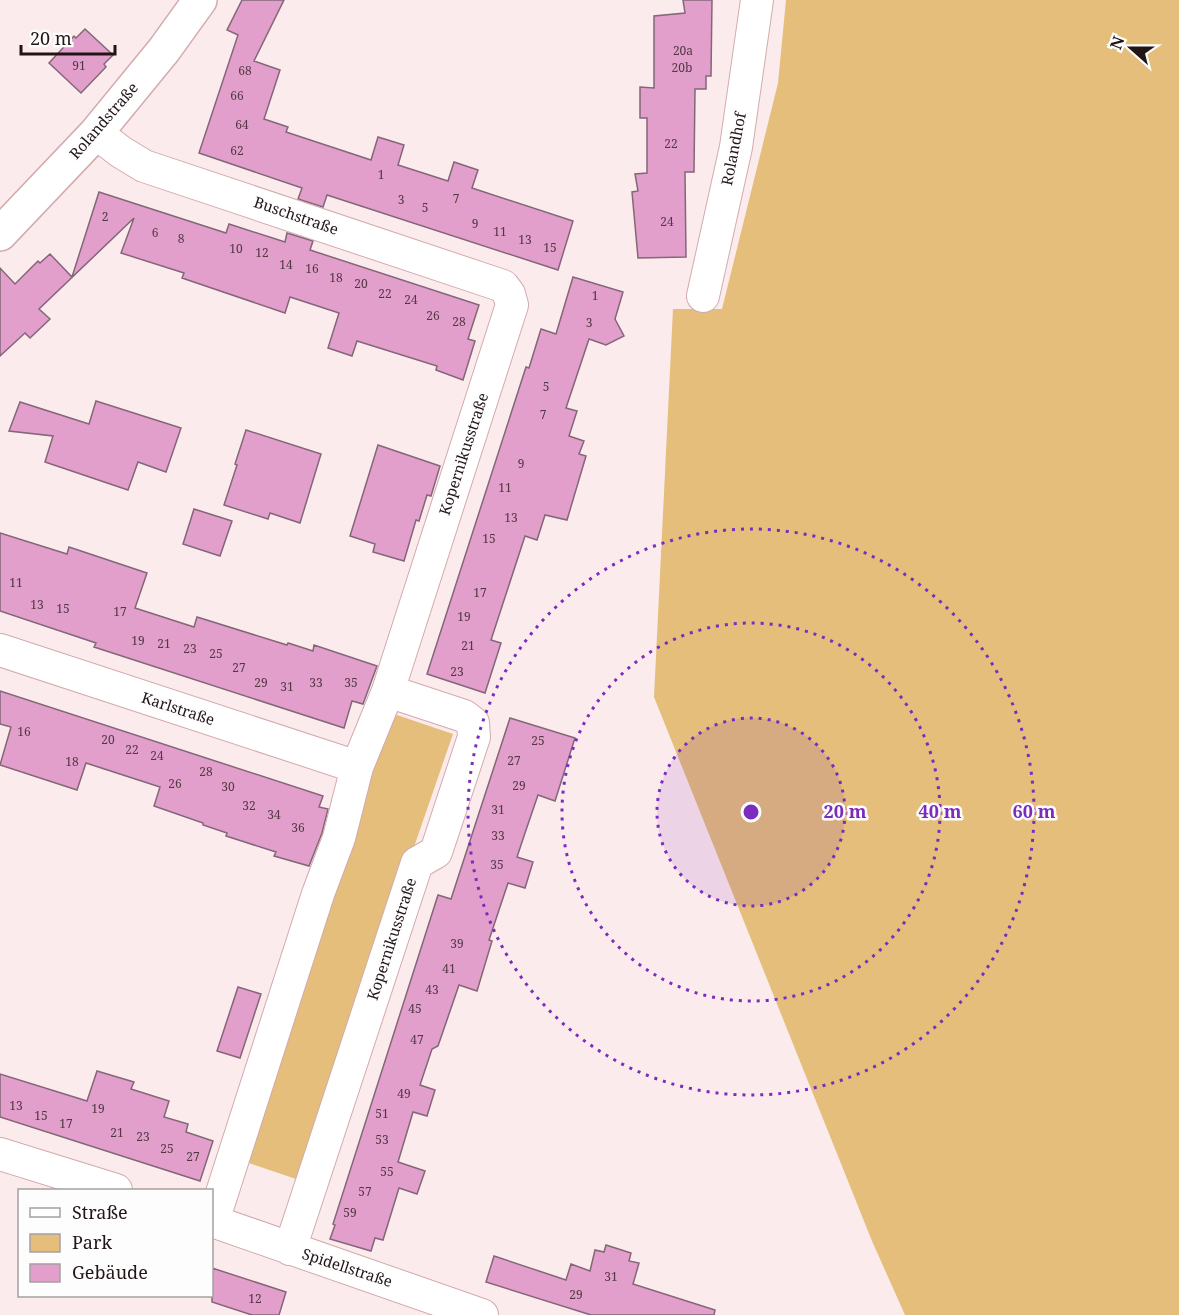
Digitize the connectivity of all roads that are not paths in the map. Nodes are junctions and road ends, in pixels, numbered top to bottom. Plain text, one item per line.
1 (200, 0) edge
2 (757, 0) edge
3 (96, 133) junction
4 (0, 234) edge
5 (503, 286) joint
6 (703, 296) dead end
7 (0, 650) edge
8 (388, 691) junction
9 (357, 767) junction
10 (0, 1154) edge
11 (110, 1189) edge
12 (213, 1218) edge
13 (213, 1221) edge
14 (290, 1249) junction
15 (482, 1315) edge

1 - 3 main road, Rolandstraße
2 - 6 street, Rolandhof
3 - 4 main road, Rolandstraße
3 - 5 street, Buschstraße
5 - 8 street, Kopernikusstraße
7 - 9 street, Karlstraße
8 - 9 street, Kopernikusstraße
8 - 14 street, Kopernikusstraße
9 - 12 street, Kopernikusstraße
10 - 11 street
13 - 14 street, Spidellstraße
14 - 15 street, Spidellstraße

